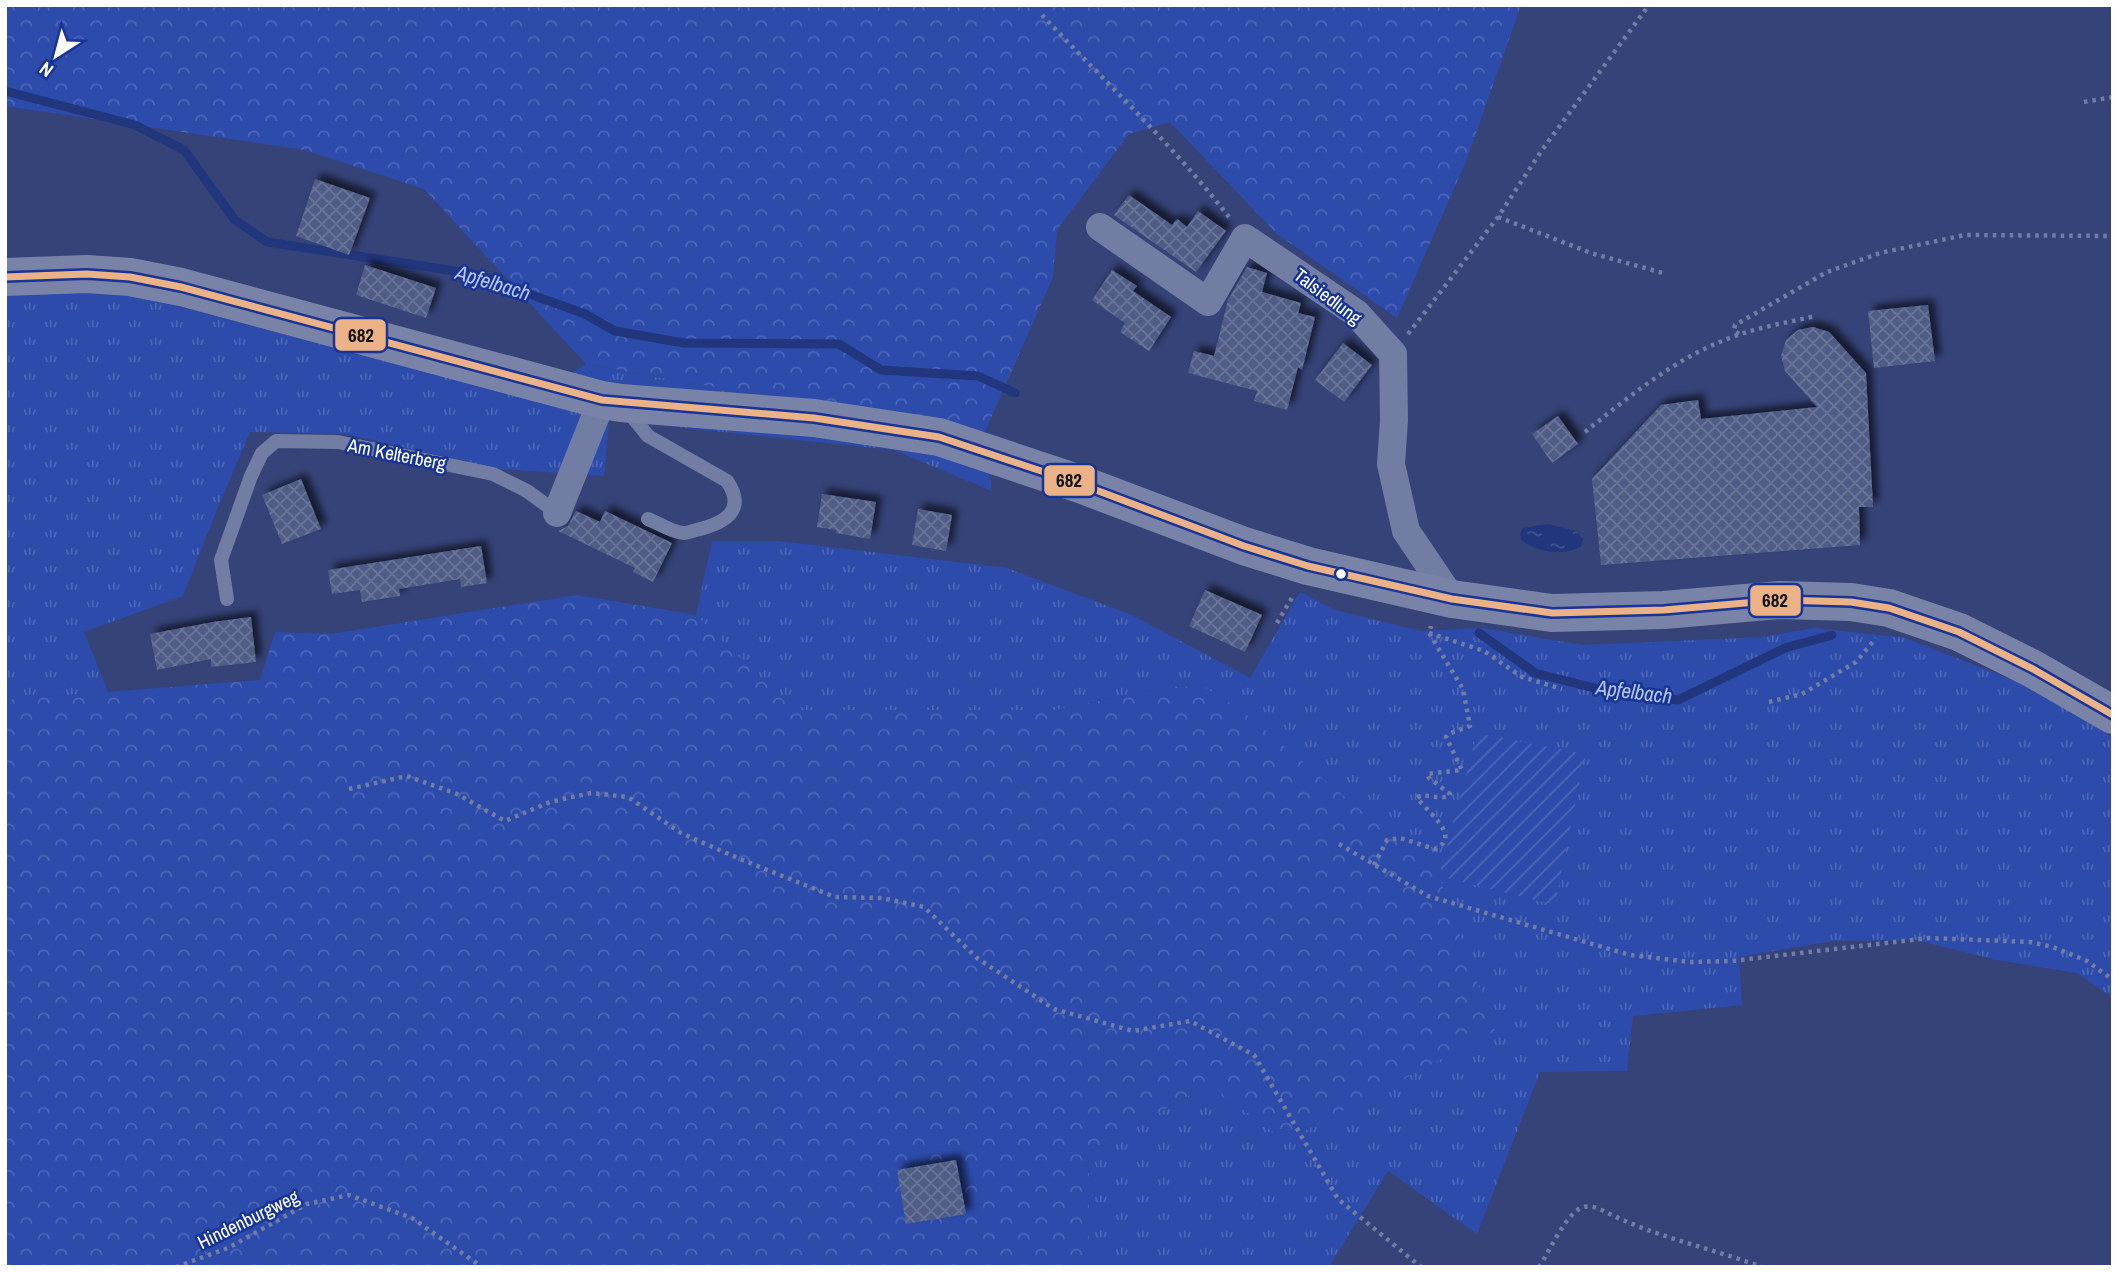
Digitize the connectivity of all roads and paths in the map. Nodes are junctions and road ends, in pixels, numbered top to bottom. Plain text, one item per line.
1 (1648, 5) edge
2 (1042, 15) dead end
3 (2113, 97) edge
4 (2084, 103) dead end
5 (1498, 217) junction
6 (1100, 227) dead end
7 (2113, 236) edge
8 (1245, 238) junction
9 (1663, 273) dead end
10 (5, 277) edge
11 (1815, 316) dead end
12 (1739, 334) junction
13 (1393, 354) junction
14 (612, 402) junction
15 (1585, 432) dead end
16 (557, 513) joint
17 (648, 519) dead end
18 (1292, 597) dead end
19 (227, 599) dead end
20 (1452, 599) junction
21 (1278, 623) dead end
22 (1856, 662) dead end
23 (1562, 689) dead end
24 (1769, 702) dead end
25 (2113, 715) edge
26 (349, 789) dead end
27 (1339, 844) dead end
28 (1374, 864) junction
29 (2113, 979) edge
30 (176, 1267) edge
31 (481, 1267) edge
32 (1421, 1267) edge
33 (1539, 1267) edge
34 (1762, 1267) edge

1 - 5 path
2 - 8 path
3 - 4 path
5 - 9 path
5 - 13 path
6 - 8 street
7 - 12 path
8 - 13 street, Talsiedlung
10 - 14 main road
11 - 12 path
12 - 15 path
13 - 20 street
14 - 16 street, Am Kelterberg
14 - 17 lane
14 - 20 main road
16 - 19 lane, Am Kelterberg
18 - 21 path
20 - 25 main road
22 - 24 path
23 - 28 path
26 - 32 path
27 - 28 path
28 - 29 path
30 - 31 path, Hindenburgweg
33 - 34 path

